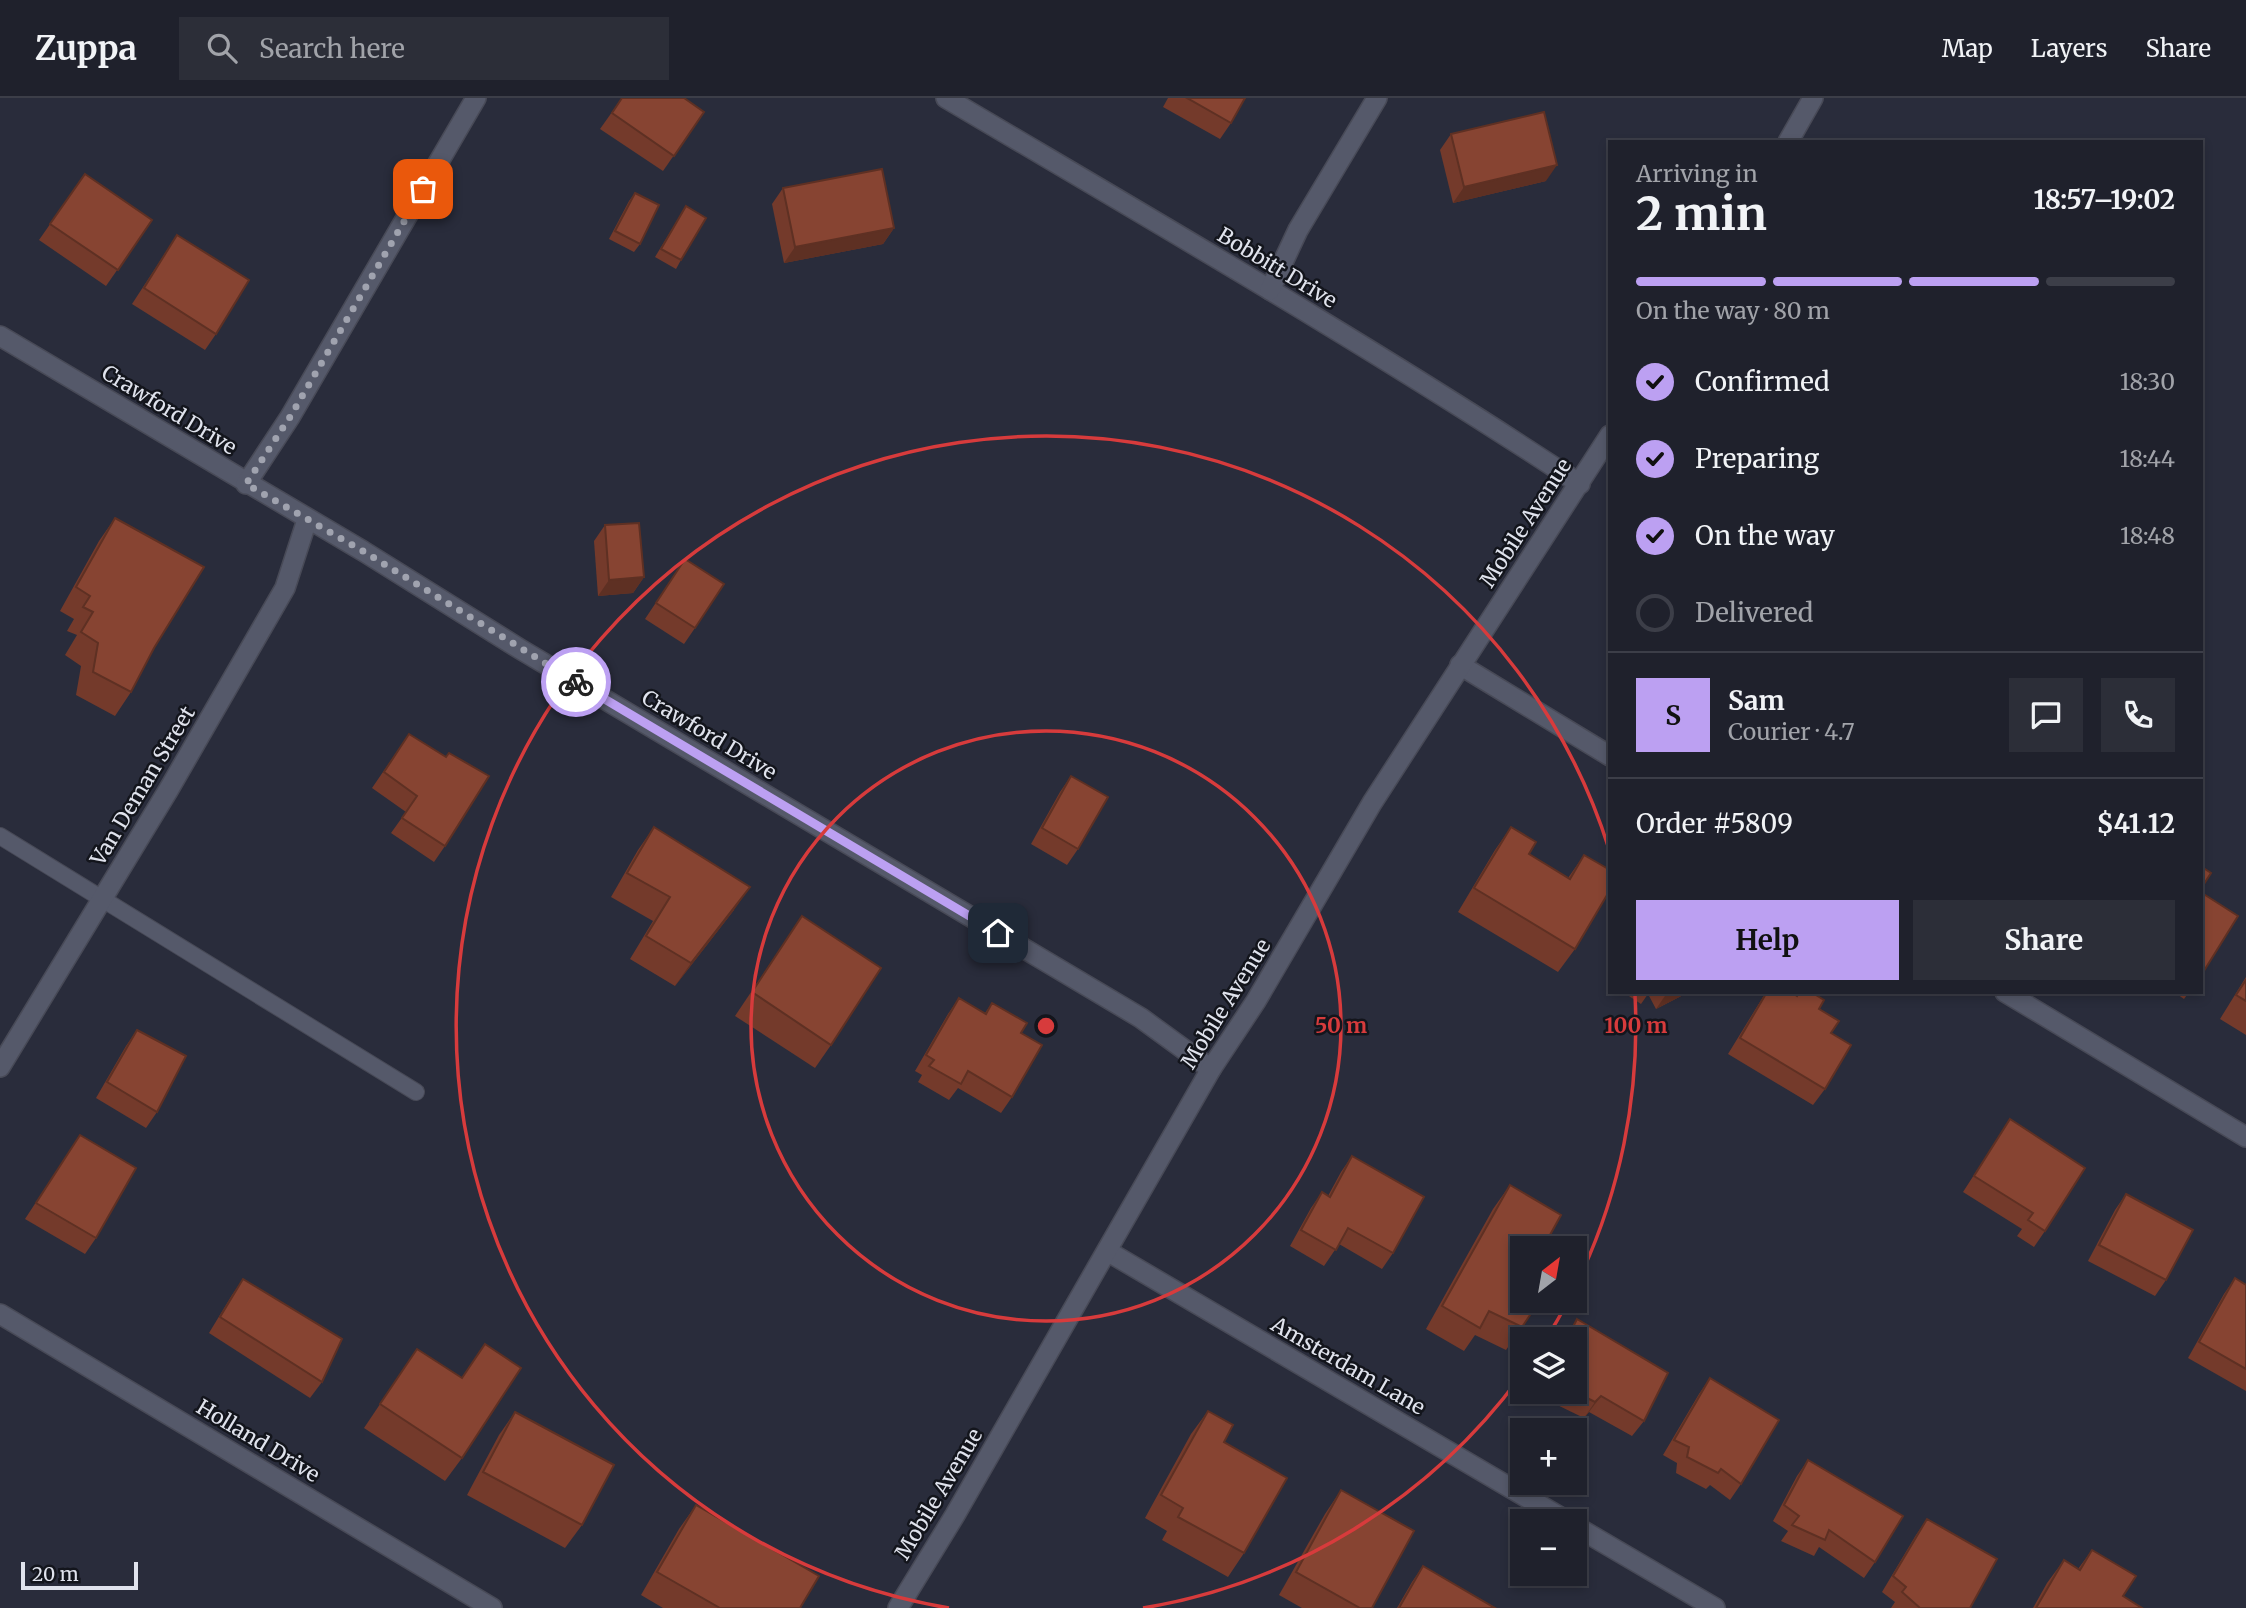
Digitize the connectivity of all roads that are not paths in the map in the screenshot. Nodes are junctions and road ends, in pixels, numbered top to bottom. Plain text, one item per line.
1 (476, 98) edge
2 (946, 98) edge
3 (1377, 98) edge
4 (1813, 98) edge
5 (1789, 140) edge
6 (1270, 289) junction
7 (0, 336) edge
8 (1608, 438) edge
9 (246, 484) junction
10 (1580, 484) junction
11 (307, 520) junction
12 (1460, 665) junction
13 (1608, 755) edge
14 (0, 836) edge
15 (103, 898) junction
16 (2008, 994) edge
17 (0, 1067) edge
18 (1211, 1069) junction
19 (416, 1092) dead end
20 (2246, 1137) edge
21 (1107, 1251) junction
22 (0, 1314) edge
23 (1547, 1509) edge
24 (1587, 1533) edge
25 (492, 1608) edge
26 (898, 1608) edge
27 (1716, 1608) edge

1 - 9 street
2 - 6 street, Bobbitt Drive
3 - 6 street
4 - 5 street
6 - 10 street, Bobbitt Drive
7 - 9 street, Crawford Drive
8 - 10 street, Mobile Avenue
9 - 11 street, Crawford Drive
10 - 12 street, Mobile Avenue
11 - 15 street, Van Deman Street
11 - 18 street, Crawford Drive
12 - 13 street
12 - 18 street, Mobile Avenue
14 - 15 lane
15 - 17 street, Van Deman Street
15 - 19 lane
16 - 20 street
18 - 21 street, Mobile Avenue
21 - 23 street, Amsterdam Lane
21 - 26 street, Mobile Avenue
22 - 25 street, Holland Drive
24 - 27 street

